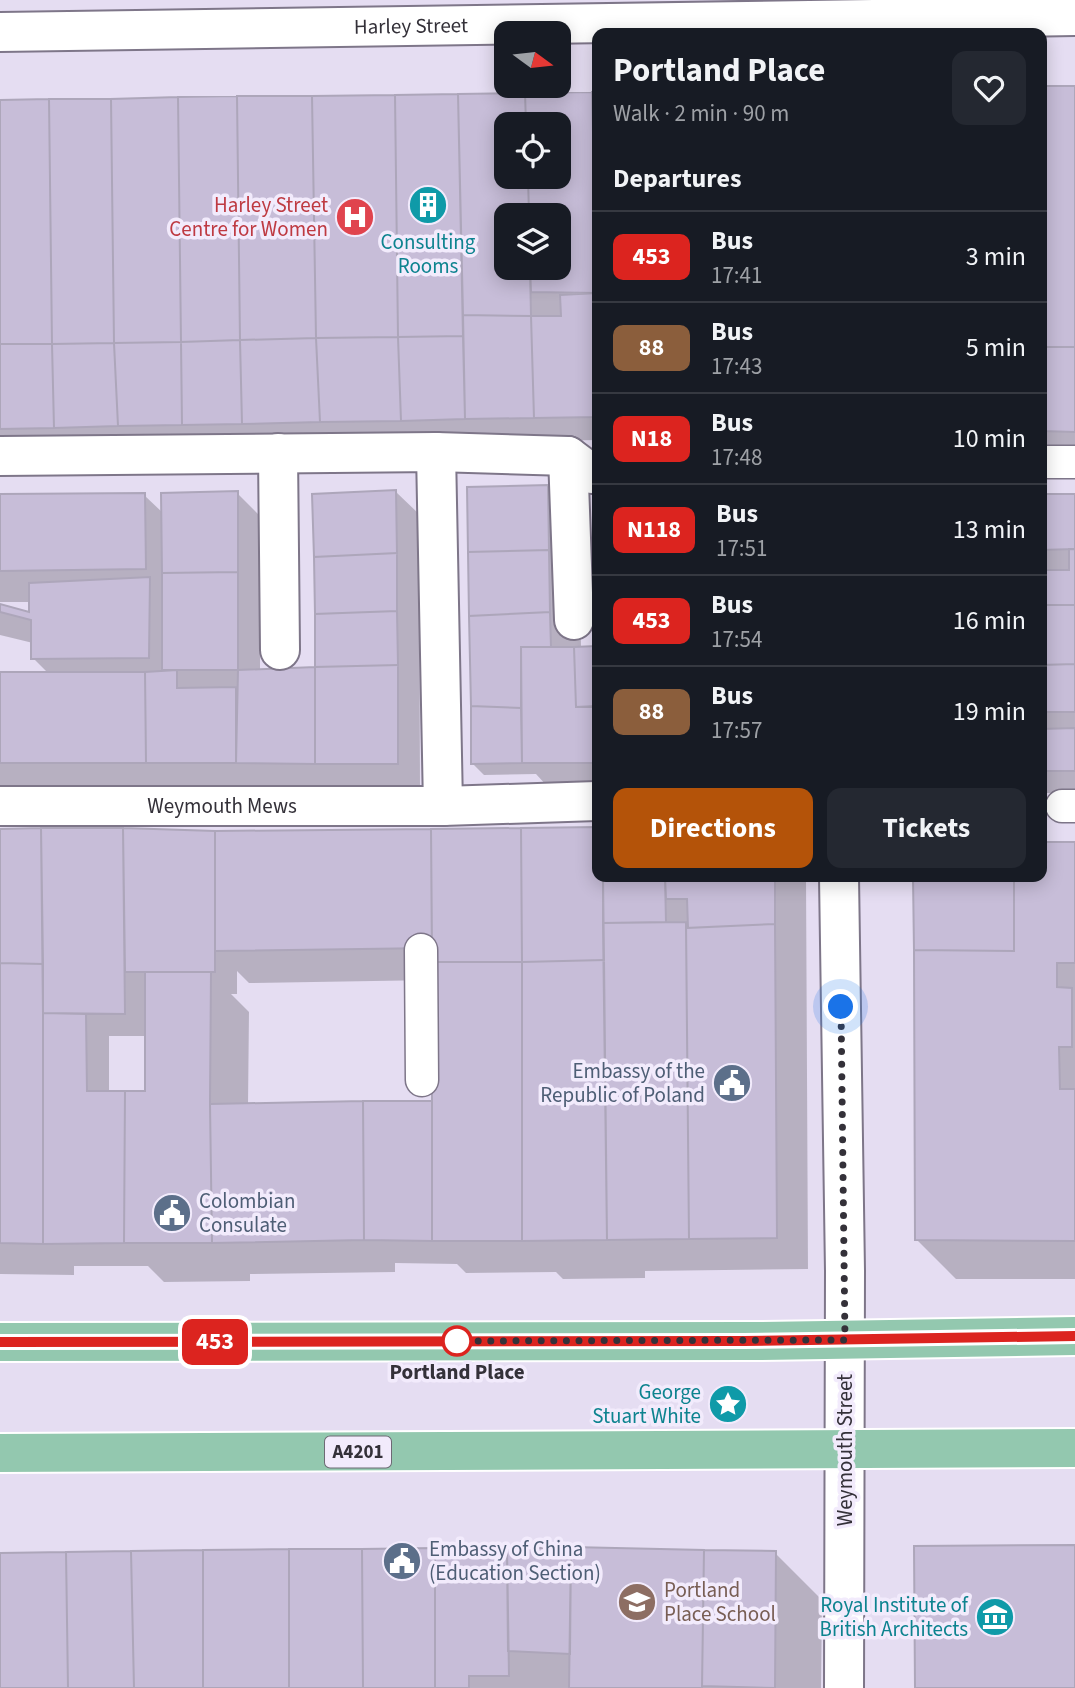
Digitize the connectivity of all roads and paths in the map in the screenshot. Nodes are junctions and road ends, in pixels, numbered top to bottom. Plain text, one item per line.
1 (1075, 16) edge
2 (845, 18) edge
3 (0, 32) edge
4 (436, 452) junction
5 (278, 453) junction
6 (0, 456) edge
7 (1047, 462) edge
8 (1075, 462) edge
9 (582, 465) edge
10 (574, 620) dead end
11 (280, 650) dead end
12 (592, 801) edge
13 (0, 806) edge
14 (426, 813) junction
15 (839, 882) edge
16 (421, 950) dead end
17 (422, 1080) dead end
18 (1075, 1336) edge
19 (845, 1340) junction
20 (0, 1342) edge
21 (1075, 1448) edge
22 (845, 1450) junction
23 (0, 1453) edge
24 (844, 1688) edge

1 - 2 street, Harley Street
2 - 3 street, Harley Street
4 - 5 street
4 - 9 street
4 - 14 street
5 - 6 street
5 - 11 street
7 - 8 lane
9 - 10 street
12 - 14 street, Weymouth Mews
13 - 14 street, Weymouth Mews
15 - 19 street, Weymouth Street
16 - 17 lane
18 - 19 main road
19 - 20 main road
19 - 22 street, Weymouth Street
21 - 22 main road, A4201
22 - 23 main road, A4201
22 - 24 street, Weymouth Street

